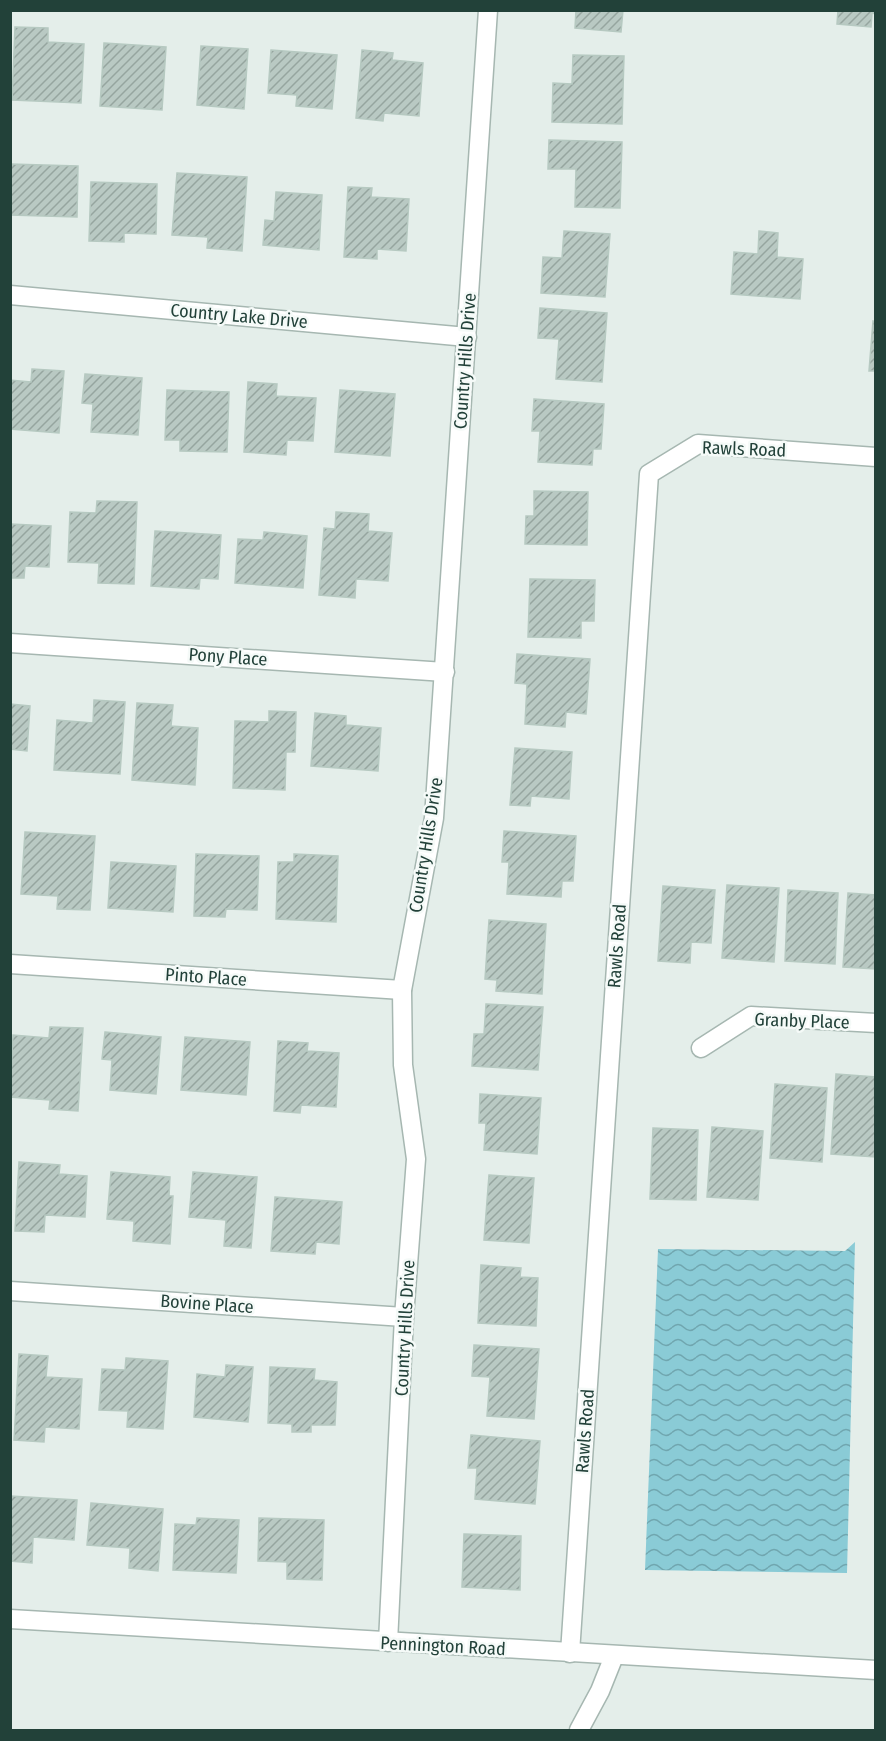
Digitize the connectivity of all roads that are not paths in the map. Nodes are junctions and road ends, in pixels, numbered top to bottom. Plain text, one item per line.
1 (488, 10) edge
2 (10, 295) edge
3 (467, 337) junction
4 (876, 457) edge
5 (10, 643) edge
6 (445, 672) junction
7 (10, 964) edge
8 (402, 990) junction
9 (876, 1023) edge
10 (701, 1048) dead end
11 (10, 1291) edge
12 (404, 1317) junction
13 (10, 1619) edge
14 (388, 1642) junction
15 (570, 1653) junction
16 (614, 1656) junction
17 (876, 1670) edge
18 (579, 1731) edge

1 - 3 street, Country Hills Drive
2 - 3 street, Country Lake Drive
3 - 6 street, Country Hills Drive
4 - 15 street, Rawls Road
5 - 6 street, Pony Place
6 - 8 street, Country Hills Drive
7 - 8 street, Pinto Place
8 - 12 street, Country Hills Drive
9 - 10 street, Granby Place
11 - 12 street, Bovine Place
12 - 14 street, Country Hills Drive
13 - 14 street, Pennington Road
14 - 15 street, Pennington Road
15 - 16 street, Pennington Road
16 - 17 street, Pennington Road
16 - 18 street

